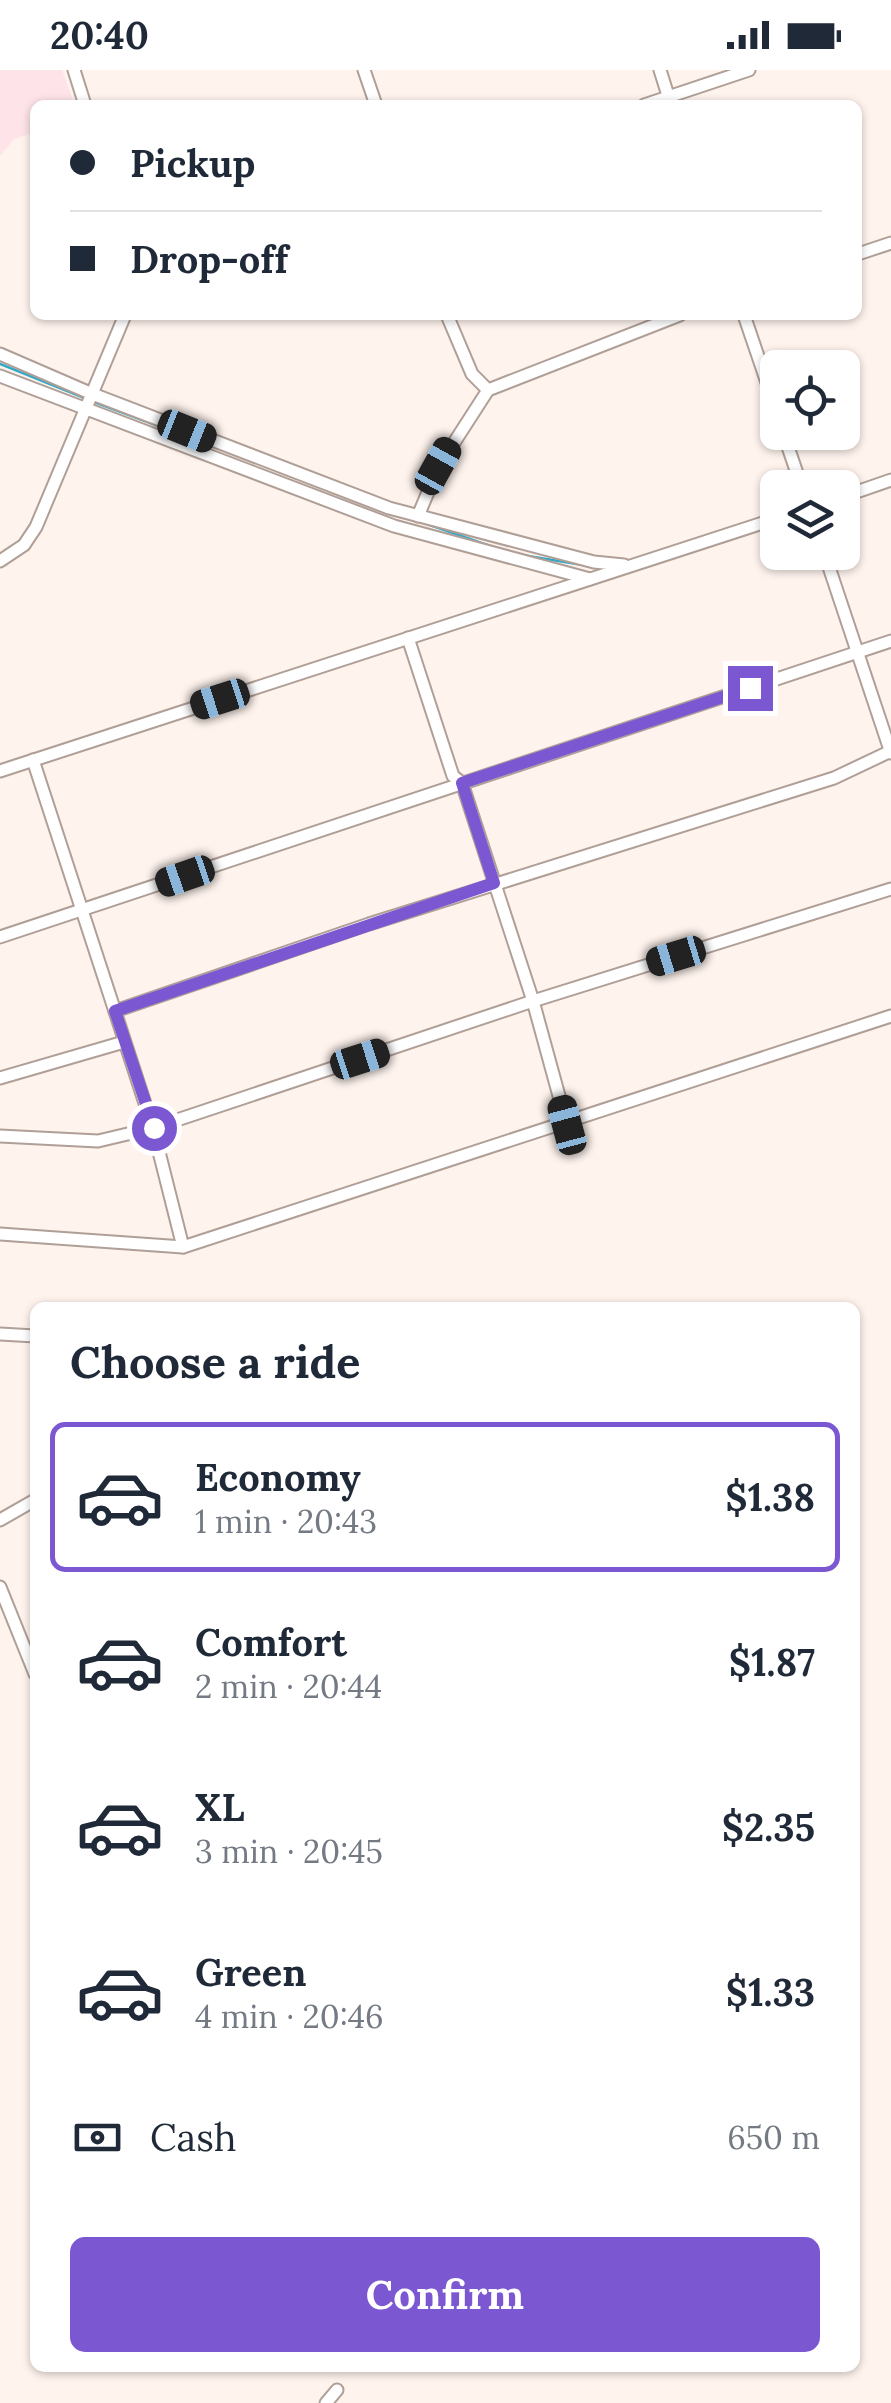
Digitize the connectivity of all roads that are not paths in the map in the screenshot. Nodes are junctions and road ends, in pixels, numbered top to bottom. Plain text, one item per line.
1 (364, 70) edge
2 (660, 70) edge
3 (749, 70) edge
4 (77, 71) edge
5 (84, 100) edge
6 (374, 100) edge
7 (670, 100) edge
8 (673, 100) edge
9 (891, 243) edge
10 (862, 253) edge
11 (123, 320) edge
12 (449, 320) edge
13 (667, 320) edge
14 (746, 320) edge
15 (0, 354) edge
16 (760, 362) edge
17 (0, 376) edge
18 (488, 390) junction
19 (90, 394) junction
20 (84, 408) junction
21 (891, 480) edge
22 (860, 491) edge
23 (418, 516) junction
24 (760, 524) edge
25 (0, 561) edge
26 (630, 566) junction
27 (830, 570) edge
28 (590, 579) junction
29 (408, 638) junction
30 (891, 640) edge
31 (857, 652) junction
32 (891, 751) edge
33 (32, 760) junction
34 (0, 771) edge
35 (462, 783) junction
36 (494, 883) junction
37 (891, 889) edge
38 (81, 911) junction
39 (0, 938) edge
40 (533, 1001) junction
41 (115, 1011) junction
42 (891, 1016) edge
43 (124, 1042) junction
44 (0, 1078) edge
45 (567, 1125) junction
46 (154, 1128) junction
47 (0, 1136) edge
48 (0, 1234) edge
49 (183, 1247) junction
50 (0, 1334) edge
51 (30, 1336) edge
52 (30, 1503) edge
53 (0, 1520) edge
54 (0, 1587) edge
55 (30, 1662) edge
56 (337, 2390) dead end
57 (326, 2403) edge

1 - 6 street
2 - 7 street
3 - 8 street
4 - 5 street
9 - 10 street
11 - 19 street
12 - 18 street
13 - 18 street
14 - 16 street
15 - 19 street
17 - 20 street
18 - 23 street
19 - 20 street
19 - 23 street
20 - 25 street
20 - 28 street
21 - 22 street
23 - 26 street
24 - 26 street
26 - 28 street
27 - 31 street
28 - 29 street
29 - 33 street
29 - 35 street
30 - 31 street
31 - 32 street
31 - 35 street
32 - 36 street
33 - 34 street
33 - 38 street
35 - 36 street
35 - 38 street
36 - 40 street
36 - 41 street
37 - 40 street
38 - 39 street
38 - 41 street
40 - 45 street
40 - 46 street
41 - 43 street
42 - 45 street
43 - 44 street
43 - 46 street
45 - 49 street
46 - 47 street
46 - 49 street
48 - 49 street
50 - 51 street
52 - 53 street
54 - 55 street
56 - 57 street

